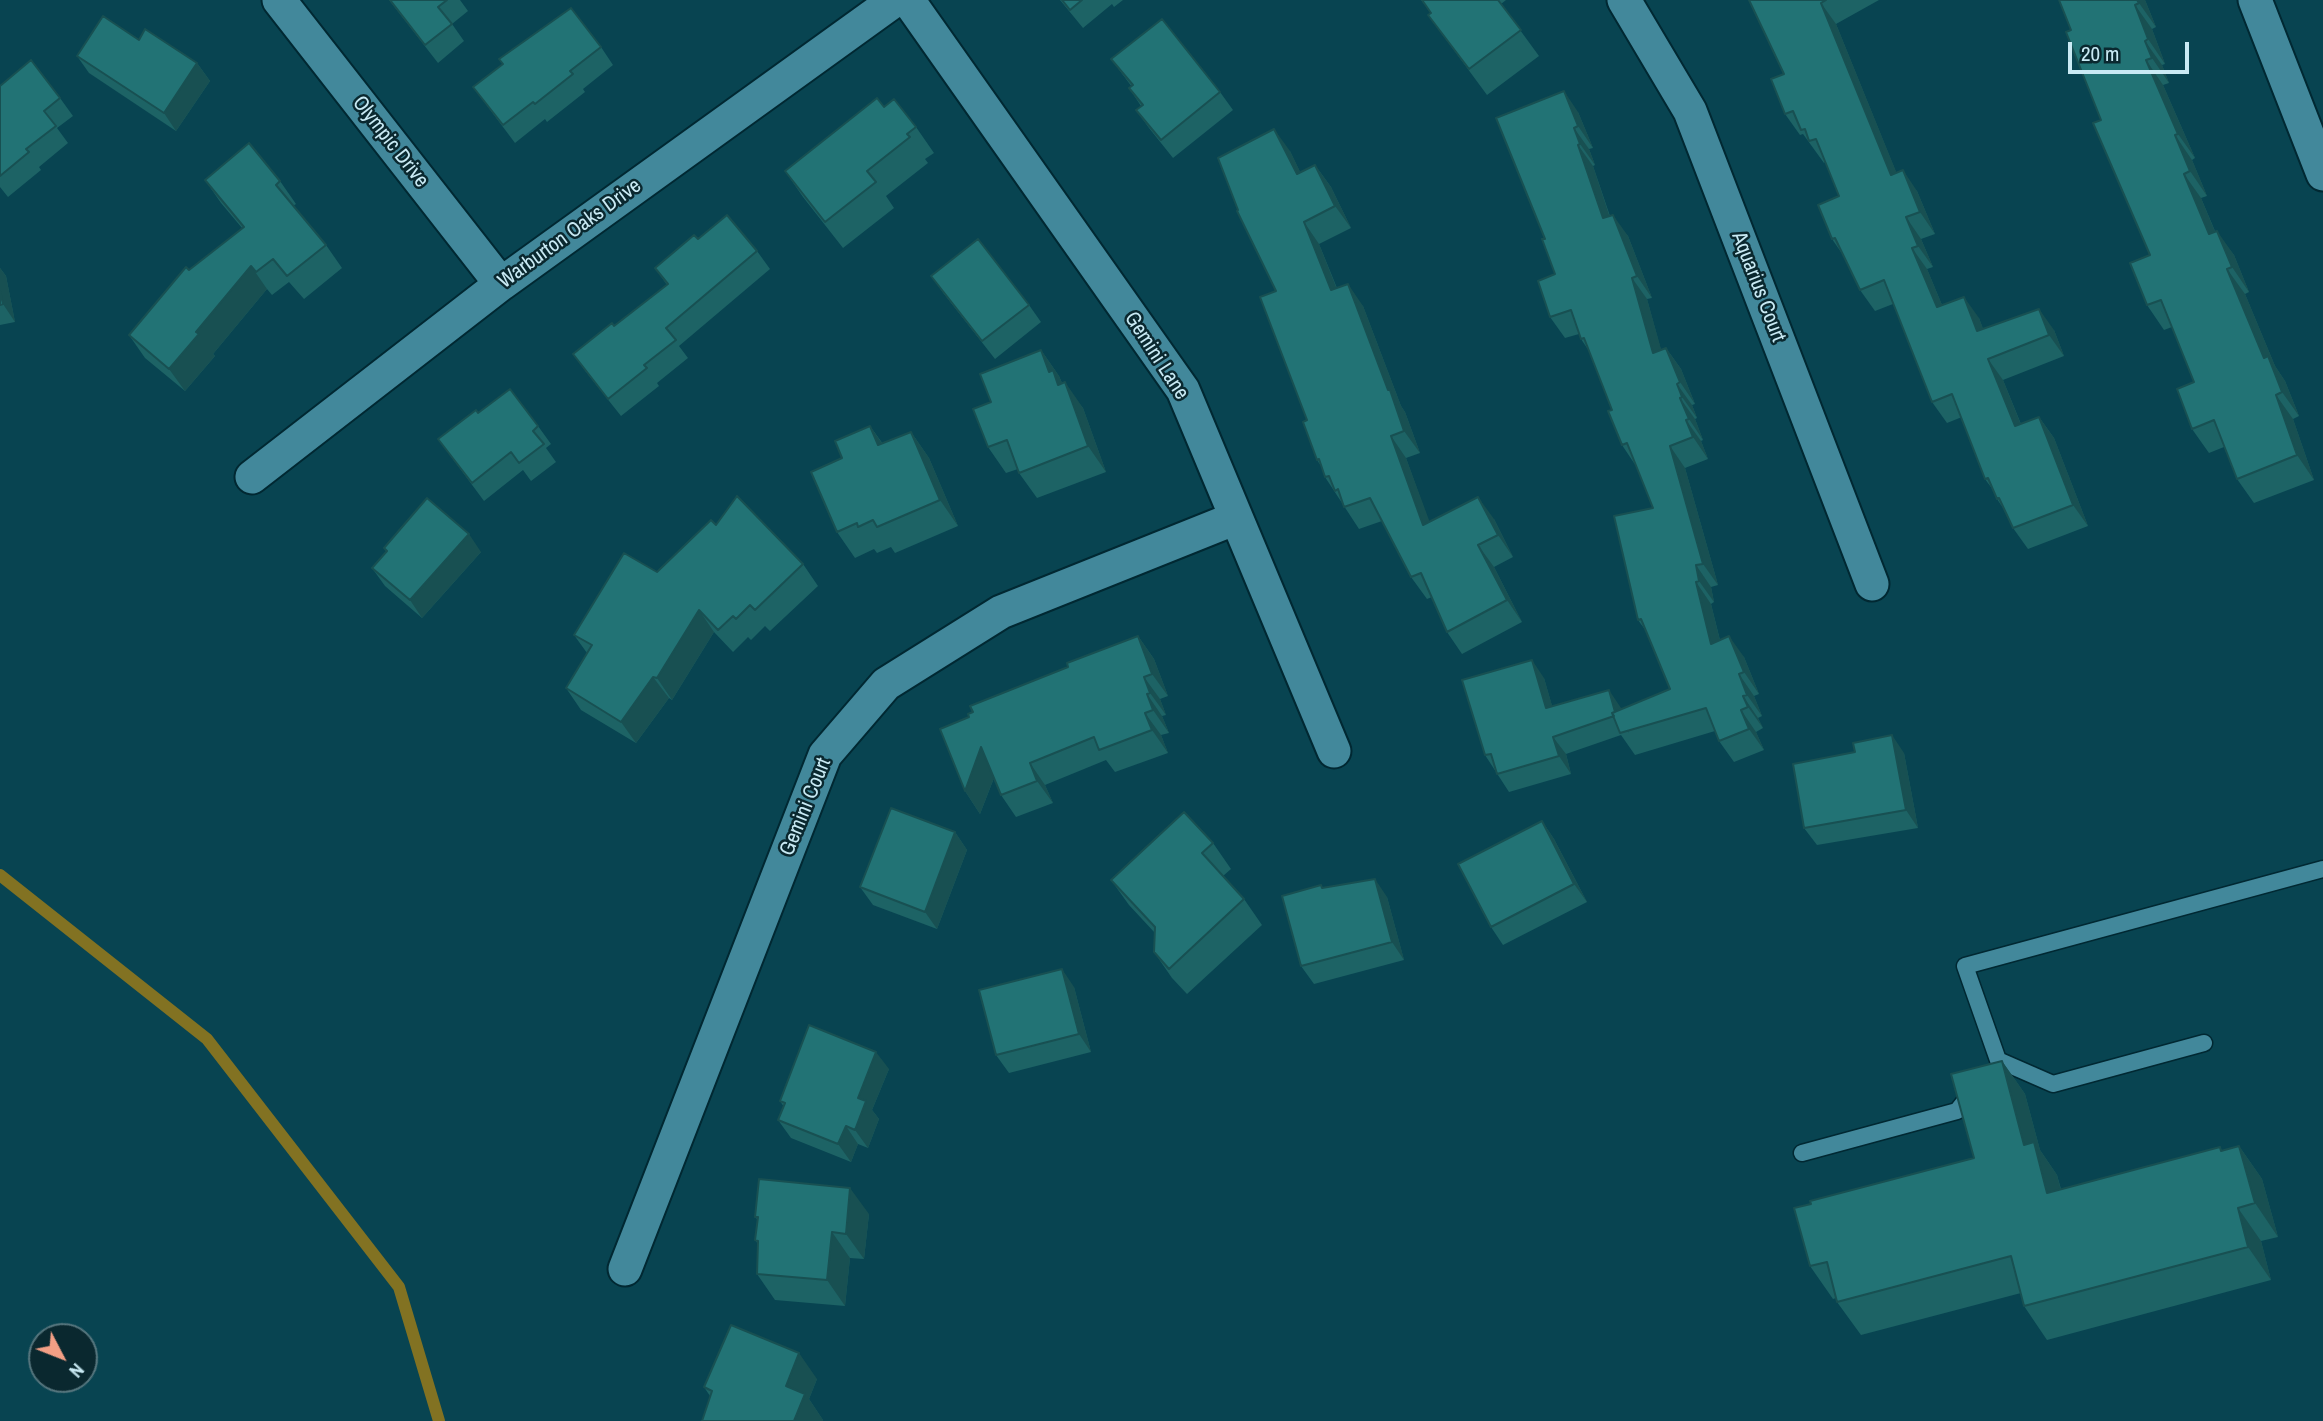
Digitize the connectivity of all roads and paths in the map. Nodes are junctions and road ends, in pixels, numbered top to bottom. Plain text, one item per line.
1 (279, 0) edge
2 (895, 0) edge
3 (908, 0) edge
4 (1624, 0) edge
5 (2255, 0) edge
6 (2323, 174) edge
7 (501, 284) junction
8 (252, 477) dead end
9 (1236, 518) junction
10 (1872, 584) dead end
11 (1334, 751) dead end
12 (2323, 869) edge
13 (2204, 1043) dead end
14 (1990, 1070) junction
15 (1802, 1153) dead end
16 (625, 1269) dead end

1 - 7 street, Olympic Drive
2 - 7 street, Warburton Oaks Drive
3 - 9 street, Gemini Lane
4 - 10 street, Aquarius Court
5 - 6 street
7 - 8 street, Warburton Oaks Drive
9 - 11 street, Gemini Lane
9 - 16 street, Gemini Court
12 - 14 lane
13 - 14 lane
14 - 15 lane

